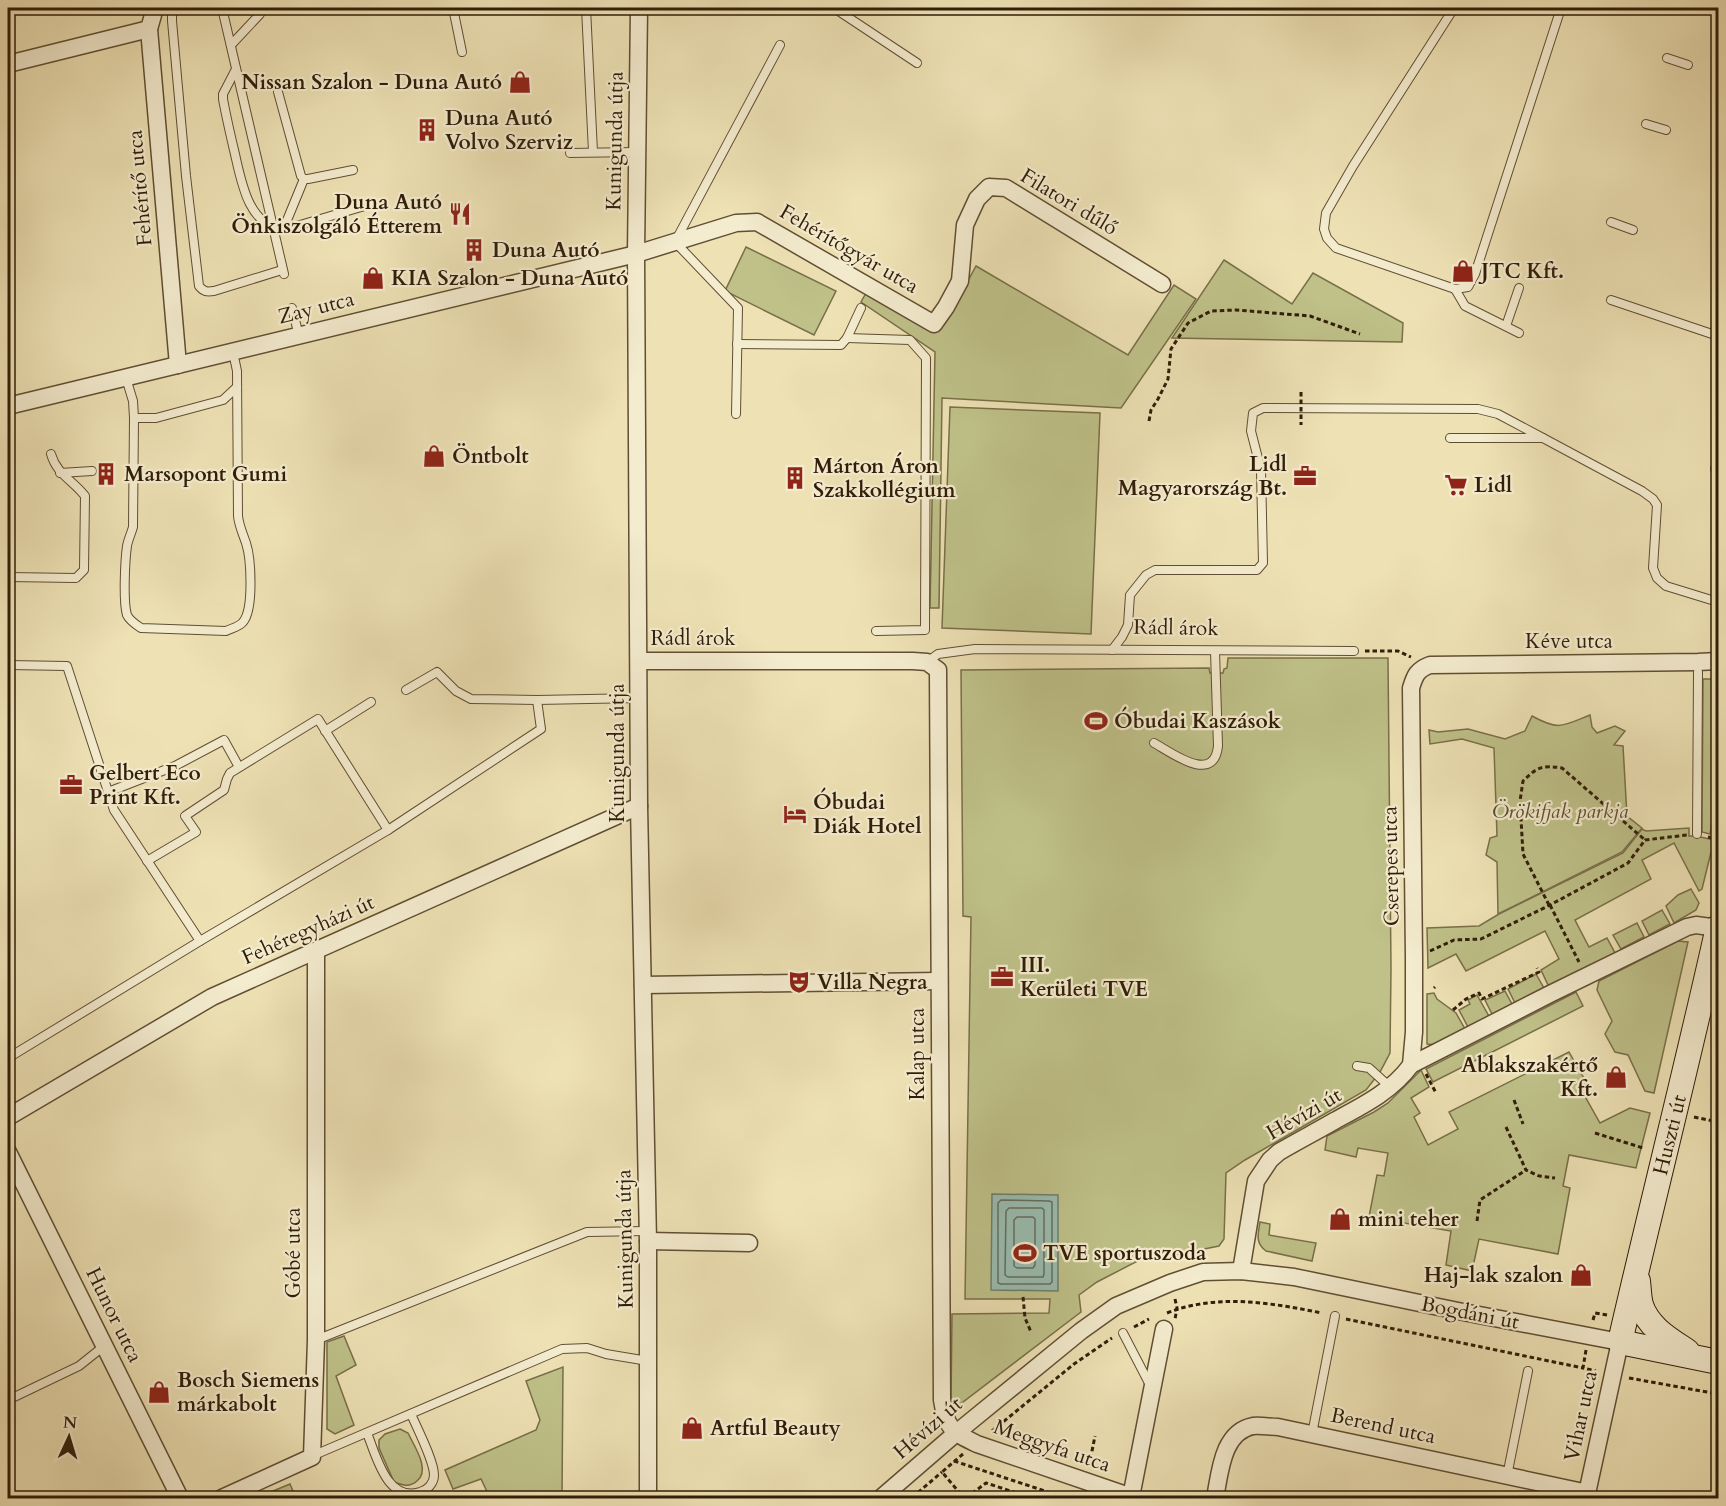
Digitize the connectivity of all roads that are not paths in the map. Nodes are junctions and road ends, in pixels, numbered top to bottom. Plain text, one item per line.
1 (153, 8) edge
2 (176, 8) edge
3 (222, 8) edge
4 (453, 8) edge
5 (586, 8) edge
6 (639, 8) edge
7 (834, 8) edge
8 (1454, 8) edge
9 (1561, 8) edge
10 (260, 14) dead end
11 (149, 29) junction
12 (231, 45) junction
13 (780, 45) dead end
14 (462, 52) dead end
15 (1667, 58) dead end
16 (916, 63) dead end
17 (8, 64) edge
18 (1688, 65) dead end
19 (237, 69) junction
20 (278, 92) dead end
21 (1646, 124) dead end
22 (1666, 130) dead end
23 (592, 152) junction
24 (637, 152) junction
25 (570, 153) dead end
26 (353, 170) dead end
27 (304, 179) junction
28 (368, 205) dead end
29 (1611, 222) dead end
30 (272, 229) junction
31 (283, 230) junction
32 (1634, 230) dead end
33 (675, 242) junction
34 (636, 254) junction
35 (1162, 284) dead end
36 (1519, 288) dead end
37 (1455, 289) junction
38 (1611, 300) dead end
39 (292, 308) dead end
40 (861, 308) dead end
41 (934, 324) joint
42 (1506, 326) junction
43 (1519, 333) dead end
44 (298, 336) junction
45 (1719, 336) edge
46 (847, 338) junction
47 (738, 344) junction
48 (233, 352) junction
49 (178, 365) junction
50 (126, 378) junction
51 (237, 386) junction
52 (8, 406) edge
53 (736, 414) dead end
54 (135, 418) junction
55 (1449, 438) dead end
56 (1543, 438) junction
57 (51, 454) dead end
58 (1718, 460) edge
59 (92, 471) dead end
60 (60, 473) junction
61 (1719, 473) edge
62 (8, 577) edge
63 (1719, 602) edge
64 (876, 631) dead end
65 (1112, 650) junction
66 (1215, 651) junction
67 (1354, 651) road end
68 (639, 661) junction
69 (1719, 661) edge
70 (8, 665) edge
71 (933, 666) junction
72 (1421, 668) joint
73 (1698, 672) dead end
74 (406, 690) dead end
75 (639, 698) junction
76 (537, 699) junction
77 (371, 702) dead end
78 (325, 731) junction
79 (1154, 743) dead end
80 (238, 767) junction
81 (108, 792) junction
82 (639, 806) junction
83 (388, 830) junction
84 (1697, 834) road end
85 (147, 861) junction
86 (1718, 928) edge
87 (200, 941) junction
88 (316, 951) junction
89 (939, 981) junction
90 (643, 985) junction
91 (8, 1058) edge
92 (1357, 1066) dead end
93 (1418, 1069) junction
94 (1390, 1087) junction
95 (8, 1117) edge
96 (8, 1152) edge
97 (648, 1236) junction
98 (749, 1243) dead end
99 (1636, 1270) junction
100 (1241, 1271) junction
101 (1335, 1316) road end
102 (1162, 1320) road end
103 (1123, 1333) road end
104 (316, 1340) junction
105 (1620, 1342) junction
106 (104, 1346) junction
107 (1708, 1360) edge
108 (648, 1361) junction
109 (1528, 1371) dead end
110 (1152, 1390) junction
111 (8, 1400) edge
112 (411, 1414) junction
113 (367, 1433) junction
114 (955, 1434) junction
115 (1312, 1434) junction
116 (312, 1457) junction
117 (1507, 1476) junction
118 (422, 1495) edge
119 (1587, 1496) edge
120 (180, 1498) edge
121 (222, 1498) edge
122 (648, 1498) edge
123 (881, 1498) edge
124 (1133, 1498) edge
125 (1215, 1498) edge

1 - 11 street, Fehérítő utca
2 - 30 lane
3 - 12 lane
4 - 14 lane
5 - 23 lane
6 - 24 street, Kunigunda útja
7 - 16 lane
8 - 37 lane
9 - 37 lane
10 - 12 lane
11 - 17 street
11 - 49 street, Fehérítő utca
12 - 19 lane
13 - 33 lane
15 - 18 lane
19 - 30 lane
19 - 30 lane
20 - 27 lane
21 - 22 lane
23 - 24 lane
23 - 25 lane
24 - 34 street, Kunigunda útja
26 - 27 lane
27 - 31 lane
28 - 31 lane
29 - 32 lane
30 - 31 lane
33 - 34 street, Fehérítőgyár utca
33 - 41 street, Fehérítőgyár utca
33 - 47 lane
34 - 44 street, Zay utca
34 - 68 street, Kunigunda útja
35 - 41 street, Filatori dűlő
36 - 42 lane
37 - 42 lane
38 - 45 lane
39 - 44 lane
40 - 46 lane
42 - 43 lane
44 - 48 street, Zay utca
46 - 47 lane
46 - 64 lane
47 - 53 lane
48 - 49 street, Zay utca
48 - 51 lane
49 - 50 street, Zay utca
50 - 52 street, Zay utca
50 - 54 lane
51 - 54 lane
51 - 54 lane
55 - 56 lane
56 - 63 lane
56 - 65 lane
57 - 60 lane
58 - 61 lane
59 - 60 lane
60 - 62 lane
65 - 66 lane, Rádl árok
65 - 71 lane, Rádl árok
66 - 67 lane, Rádl árok
66 - 79 lane
68 - 71 street, Rádl árok
68 - 75 street, Kunigunda útja
69 - 72 street, Kéve utca
70 - 81 lane
71 - 89 street, Kalap utca
72 - 93 street, Cserepes utca
73 - 84 lane
74 - 76 lane
75 - 76 lane
75 - 82 street, Kunigunda útja
76 - 83 lane
77 - 78 lane
78 - 80 lane
78 - 83 lane
80 - 81 lane
80 - 85 lane
81 - 85 lane
82 - 88 street, Fehéregyházi út
82 - 90 street, Kunigunda útja
83 - 87 lane
85 - 87 lane
86 - 93 street, Hévízi út
86 - 99 street, Huszti út
87 - 91 lane
88 - 95 street, Fehéregyházi út
88 - 104 street, Góbé utca
89 - 90 street
89 - 114 street, Kalap utca
90 - 97 street, Kunigunda útja
92 - 94 lane
93 - 94 street, Hévízi út
94 - 100 street, Hévízi út
96 - 106 street, Hunor utca
97 - 98 street
97 - 104 lane
97 - 108 street, Kunigunda útja
99 - 105 street, Huszti út
99 - 107 street, Bogdáni út
100 - 105 street, Bogdáni út
100 - 114 street, Hévízi út
101 - 115 lane
102 - 110 street
103 - 110 lane
104 - 116 street, Góbé utca
105 - 107 street, Bogdáni út
105 - 119 street, Vihar utca
106 - 111 lane
106 - 120 street, Hunor utca
108 - 112 lane
108 - 122 street, Kunigunda útja
109 - 117 lane
110 - 124 street
112 - 113 lane
112 - 118 lane
113 - 116 lane
113 - 118 lane
114 - 123 street, Hévízi út
114 - 124 street, Meggyfa utca
115 - 117 street, Berend utca
115 - 125 street, Berend utca
116 - 121 street
117 - 119 street, Berend utca

